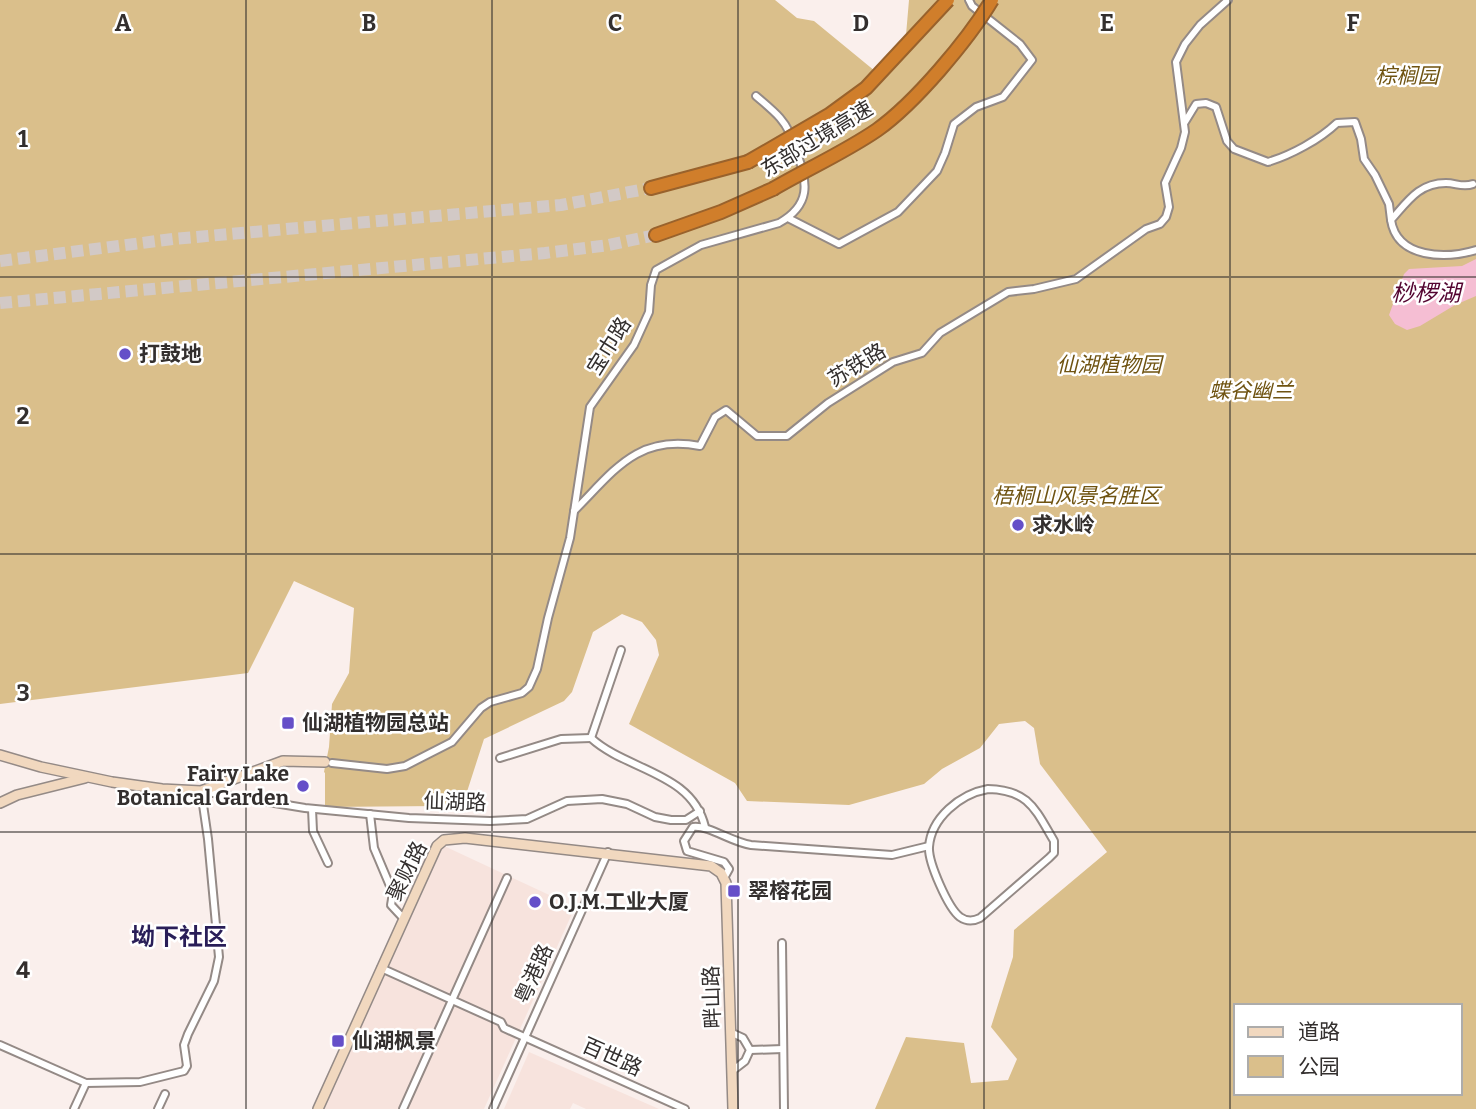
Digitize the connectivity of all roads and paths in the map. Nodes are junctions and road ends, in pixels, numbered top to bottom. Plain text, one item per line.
1 (948, 0) edge
2 (969, 0) edge
3 (992, 0) edge
4 (1228, 0) edge
5 (756, 96) dead end
6 (1185, 122) junction
7 (1473, 184) dead end
8 (650, 188) tunnel mouth
9 (788, 218) junction
10 (1391, 220) junction
11 (656, 235) tunnel mouth
12 (1476, 250) edge
13 (574, 511) junction
14 (621, 650) dead end
15 (592, 738) junction
16 (0, 755) edge
17 (500, 758) dead end
18 (328, 763) joint
19 (87, 777) junction
20 (201, 791) junction
21 (0, 803) edge
22 (312, 809) junction
23 (700, 811) junction
24 (370, 814) junction
25 (705, 827) junction
26 (929, 846) junction
27 (608, 852) junction
28 (328, 863) dead end
29 (508, 878) dead end
30 (725, 880) junction
31 (404, 919) junction
32 (782, 943) dead end
33 (381, 968) junction
34 (452, 1000) junction
35 (730, 1032) junction
36 (525, 1037) junction
37 (0, 1045) edge
38 (750, 1049) junction
39 (783, 1049) junction
40 (732, 1071) junction
41 (86, 1083) junction
42 (164, 1094) dead end
43 (74, 1109) edge
44 (158, 1109) edge
45 (318, 1109) edge
46 (403, 1109) edge
47 (493, 1109) edge
48 (685, 1109) edge
49 (733, 1109) edge
50 (784, 1109) edge

1 - 8 highway, 东部过境高速, bridge
2 - 9 street
3 - 11 highway, 东部过境高速, bridge
4 - 6 street
5 - 9 street
6 - 10 street
6 - 13 street, 苏铁路
7 - 10 street
9 - 13 street, 宝巾路
10 - 12 street
13 - 18 street, 宝巾路
14 - 15 street
15 - 17 street
15 - 23 street
16 - 19 street
18 - 20 street, 仙湖路
19 - 20 street, 仙湖路
19 - 21 street, 仙湖路
20 - 22 street, 仙湖路
20 - 41 street
22 - 24 street, 仙湖路
22 - 28 street
23 - 24 street, 仙湖路
23 - 25 street
24 - 31 street
25 - 26 street
25 - 30 street
26 - 26 street
27 - 30 street, 聚财路
27 - 31 street, 聚财路
27 - 36 street, 粤港路
29 - 34 street
30 - 35 street, 畔山路
31 - 33 street, 聚财路
32 - 39 street
33 - 34 street, 百世路
33 - 45 street, 聚财路
34 - 36 street, 百世路
34 - 46 street
35 - 38 street
35 - 40 street, 畔山路
36 - 47 street, 粤港路
36 - 48 street, 百世路
37 - 41 street
38 - 39 street
38 - 40 street
39 - 50 street
40 - 49 street, 畔山路
41 - 43 street
42 - 44 street

